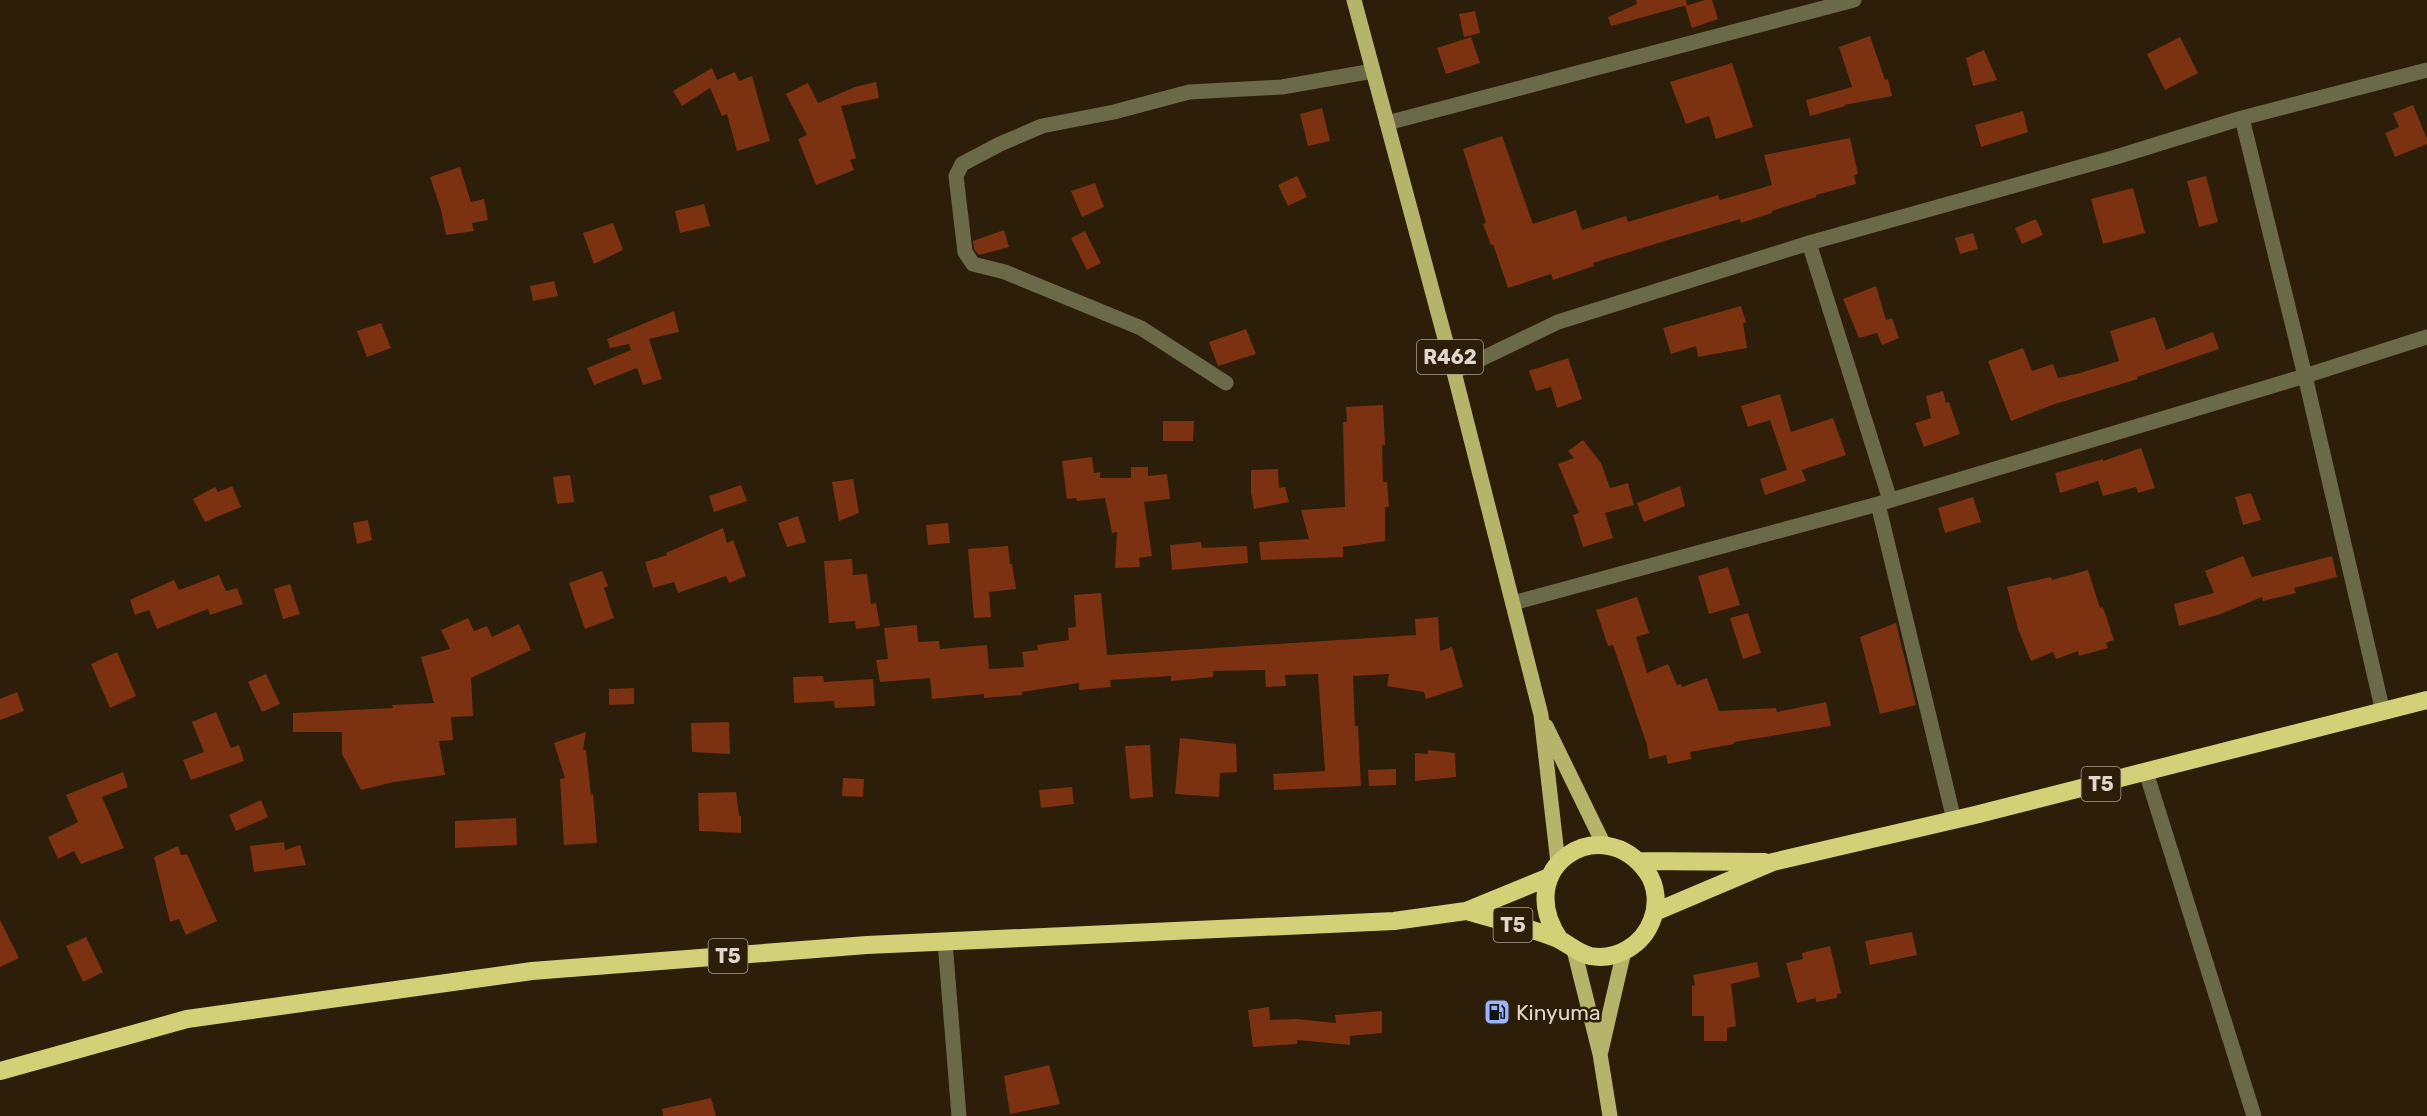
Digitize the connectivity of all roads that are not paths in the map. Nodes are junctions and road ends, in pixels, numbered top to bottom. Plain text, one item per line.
1 (1354, 0) edge
2 (1854, 0) edge
3 (2427, 70) edge
4 (1373, 71) junction
5 (2242, 118) junction
6 (1387, 123) junction
7 (1809, 243) junction
8 (2427, 337) edge
9 (1454, 372) junction
10 (2305, 376) junction
11 (1226, 383) dead end
12 (1884, 502) junction
13 (1513, 603) junction
14 (2427, 700) edge
15 (2383, 712) junction
16 (1541, 715) junction
17 (2146, 772) junction
18 (1954, 820) junction
19 (1605, 845) junction
20 (1639, 861) junction
21 (1773, 862) junction
22 (1554, 870) junction
23 (1466, 911) junction
24 (1655, 912) junction
25 (945, 942) junction
26 (1567, 945) junction
27 (1624, 951) junction
28 (1600, 1054) junction
29 (0, 1071) edge
30 (959, 1116) edge
31 (1610, 1116) edge
32 (2254, 1116) edge

1 - 4 main road, R462
2 - 6 street
3 - 5 street
4 - 6 main road, R462
4 - 11 street
5 - 7 street
5 - 10 street
6 - 9 main road, R462
7 - 9 street
7 - 12 street
8 - 10 street
9 - 13 main road, R462
10 - 12 street
10 - 15 street
12 - 13 street
12 - 18 street
13 - 16 main road, R462
14 - 15 highway, T5
15 - 17 highway, T5
16 - 19 main road, R462
16 - 22 main road, R462
17 - 18 highway, T5
17 - 32 street
18 - 21 highway, T5
19 - 20 highway
19 - 22 highway
20 - 21 highway, T5
20 - 24 highway
21 - 24 highway, T5
22 - 23 highway, T5
22 - 26 highway
23 - 25 highway, T5
23 - 26 highway, T5
24 - 27 highway
25 - 29 highway, T5
25 - 30 street
26 - 27 highway
26 - 28 main road
27 - 28 main road
28 - 31 main road

